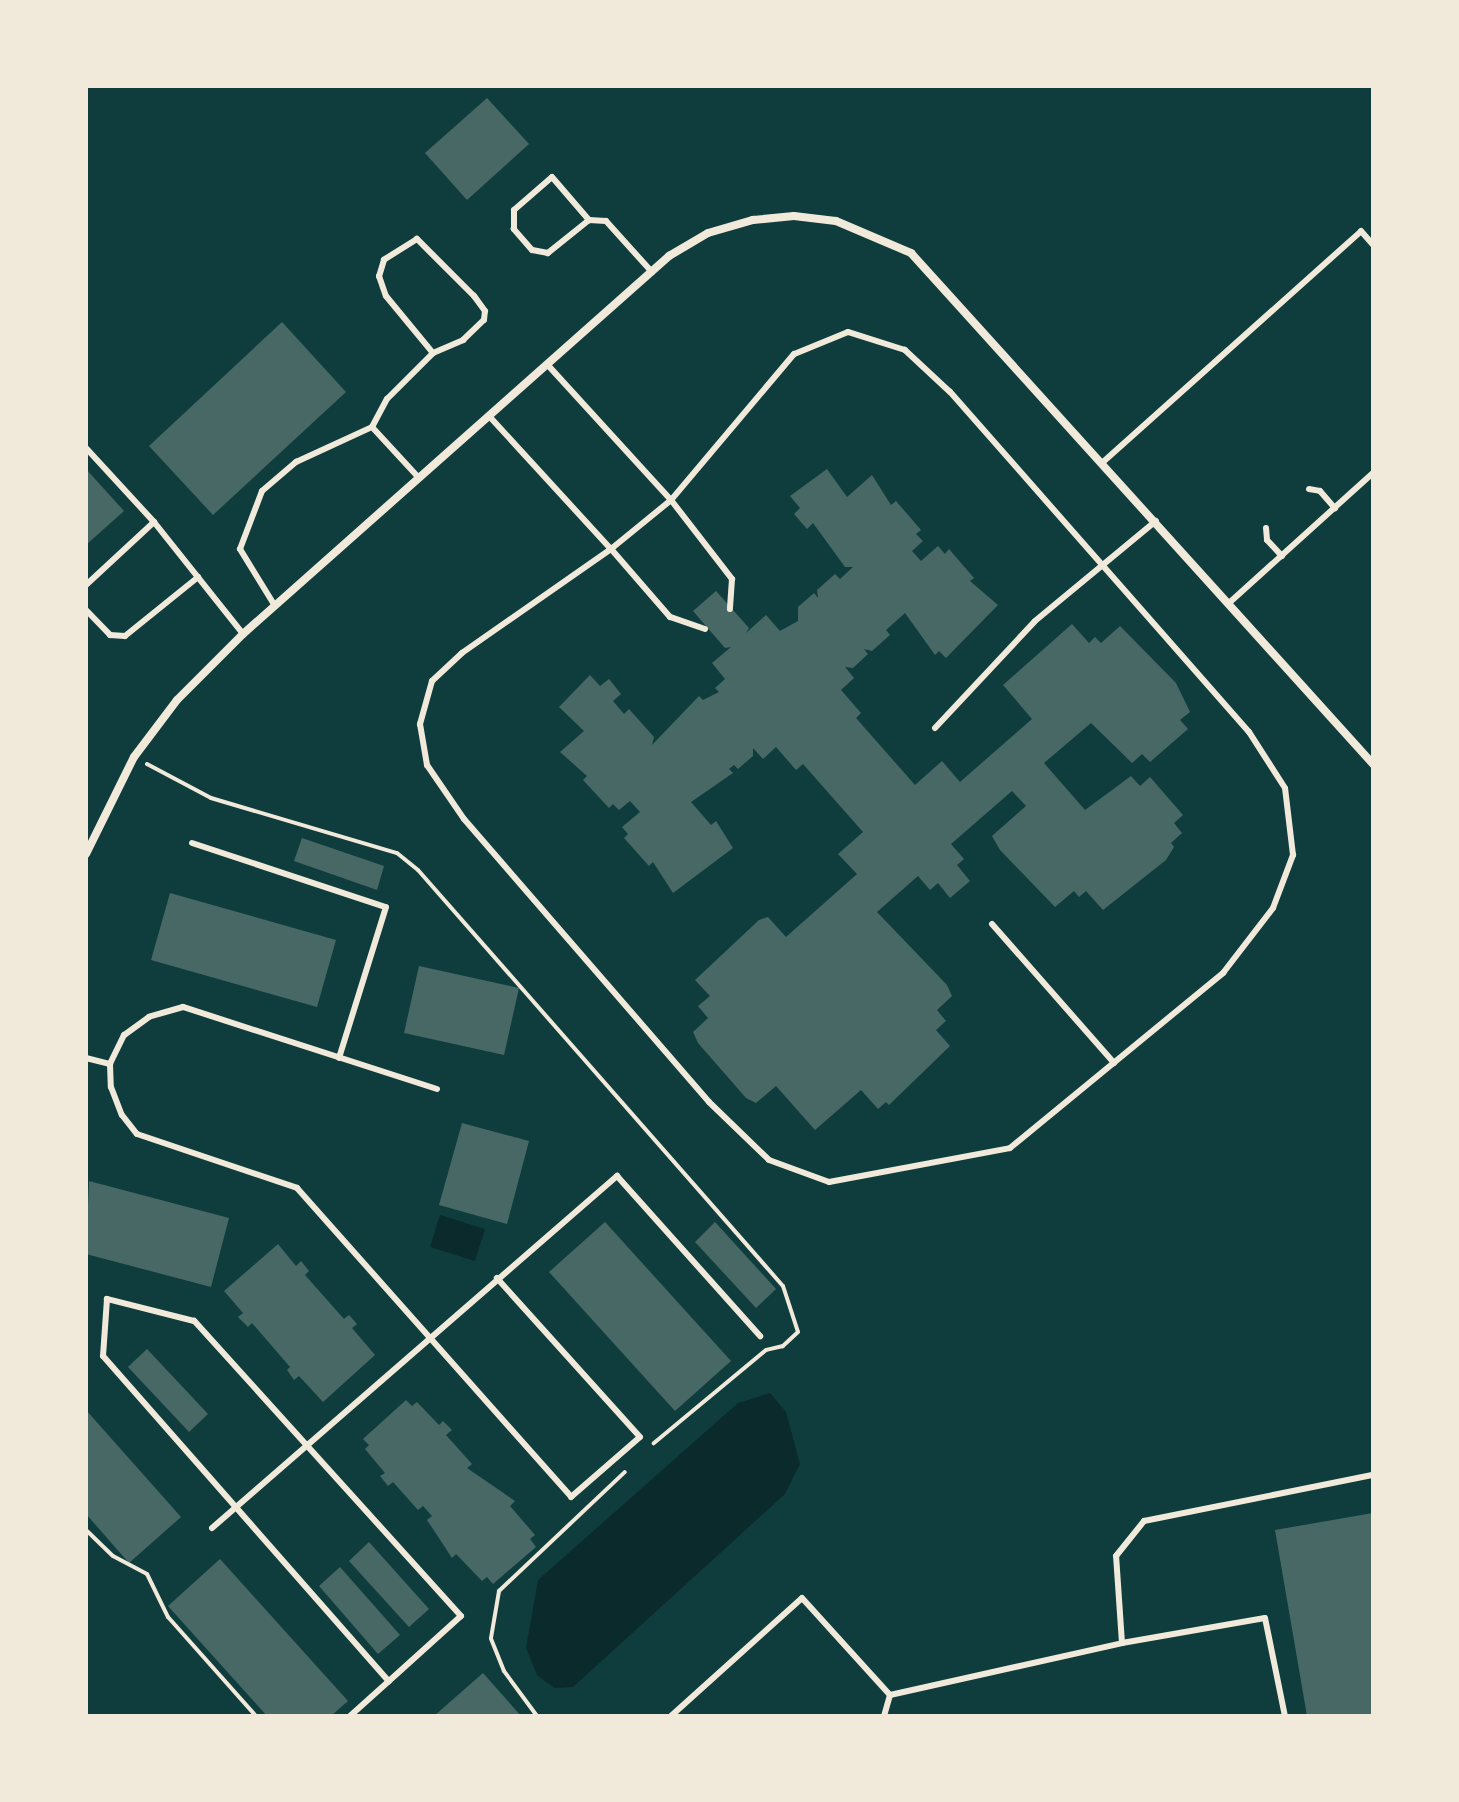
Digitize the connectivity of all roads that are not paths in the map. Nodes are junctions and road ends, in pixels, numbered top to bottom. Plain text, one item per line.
1 (589, 220) junction
2 (1373, 245) edge
3 (652, 272) junction
4 (433, 353) junction
5 (547, 364) junction
6 (489, 416) junction
7 (372, 427) junction
8 (86, 448) edge
9 (1103, 462) junction
10 (1373, 473) edge
11 (419, 478) junction
12 (1309, 489) dead end
13 (671, 500) junction
14 (1335, 508) junction
15 (1156, 521) junction
16 (154, 522) junction
17 (1266, 528) dead end
18 (611, 549) junction
19 (1282, 556) junction
20 (1103, 567) junction
21 (198, 577) junction
22 (86, 585) edge
23 (1229, 603) junction
24 (275, 606) junction
25 (730, 609) dead end
26 (86, 610) edge
27 (705, 629) dead end
28 (243, 634) junction
29 (935, 728) dead end
30 (1373, 764) edge
31 (192, 843) dead end
32 (86, 854) edge
33 (992, 924) dead end
34 (86, 1058) edge
35 (339, 1058) junction
36 (1114, 1063) junction
37 (110, 1064) junction
38 (437, 1089) dead end
39 (497, 1278) junction
40 (429, 1336) junction
41 (760, 1336) dead end
42 (305, 1446) junction
43 (1373, 1475) edge
44 (237, 1506) junction
45 (212, 1528) dead end
46 (1122, 1643) junction
47 (389, 1681) junction
48 (890, 1695) junction
49 (350, 1716) edge
50 (671, 1716) edge
51 (884, 1716) edge
52 (1285, 1716) edge

1 - 1 lane
1 - 3 lane
2 - 9 lane
3 - 5 street
3 - 9 street
4 - 4 lane
4 - 7 lane
5 - 6 street
5 - 13 lane
6 - 11 street
6 - 18 lane
7 - 11 lane
7 - 24 lane
8 - 16 lane
9 - 15 street
10 - 14 lane
11 - 24 street
12 - 14 lane
13 - 18 lane
13 - 20 lane
13 - 25 lane
14 - 19 lane
15 - 20 lane
15 - 23 street
16 - 21 lane
16 - 22 lane
17 - 19 lane
18 - 27 lane
18 - 36 lane
19 - 23 lane
20 - 29 lane
20 - 36 lane
21 - 26 lane
21 - 28 lane
23 - 30 street
24 - 28 street
28 - 32 street
31 - 35 lane
33 - 36 lane
34 - 37 lane
35 - 37 lane
35 - 38 lane
37 - 40 lane
39 - 40 lane
39 - 40 lane
39 - 41 lane
40 - 42 lane
42 - 44 lane
42 - 44 lane
42 - 47 lane
43 - 46 lane
44 - 45 lane
44 - 47 lane
46 - 48 lane
46 - 52 lane
47 - 49 lane
48 - 50 lane
48 - 51 lane

